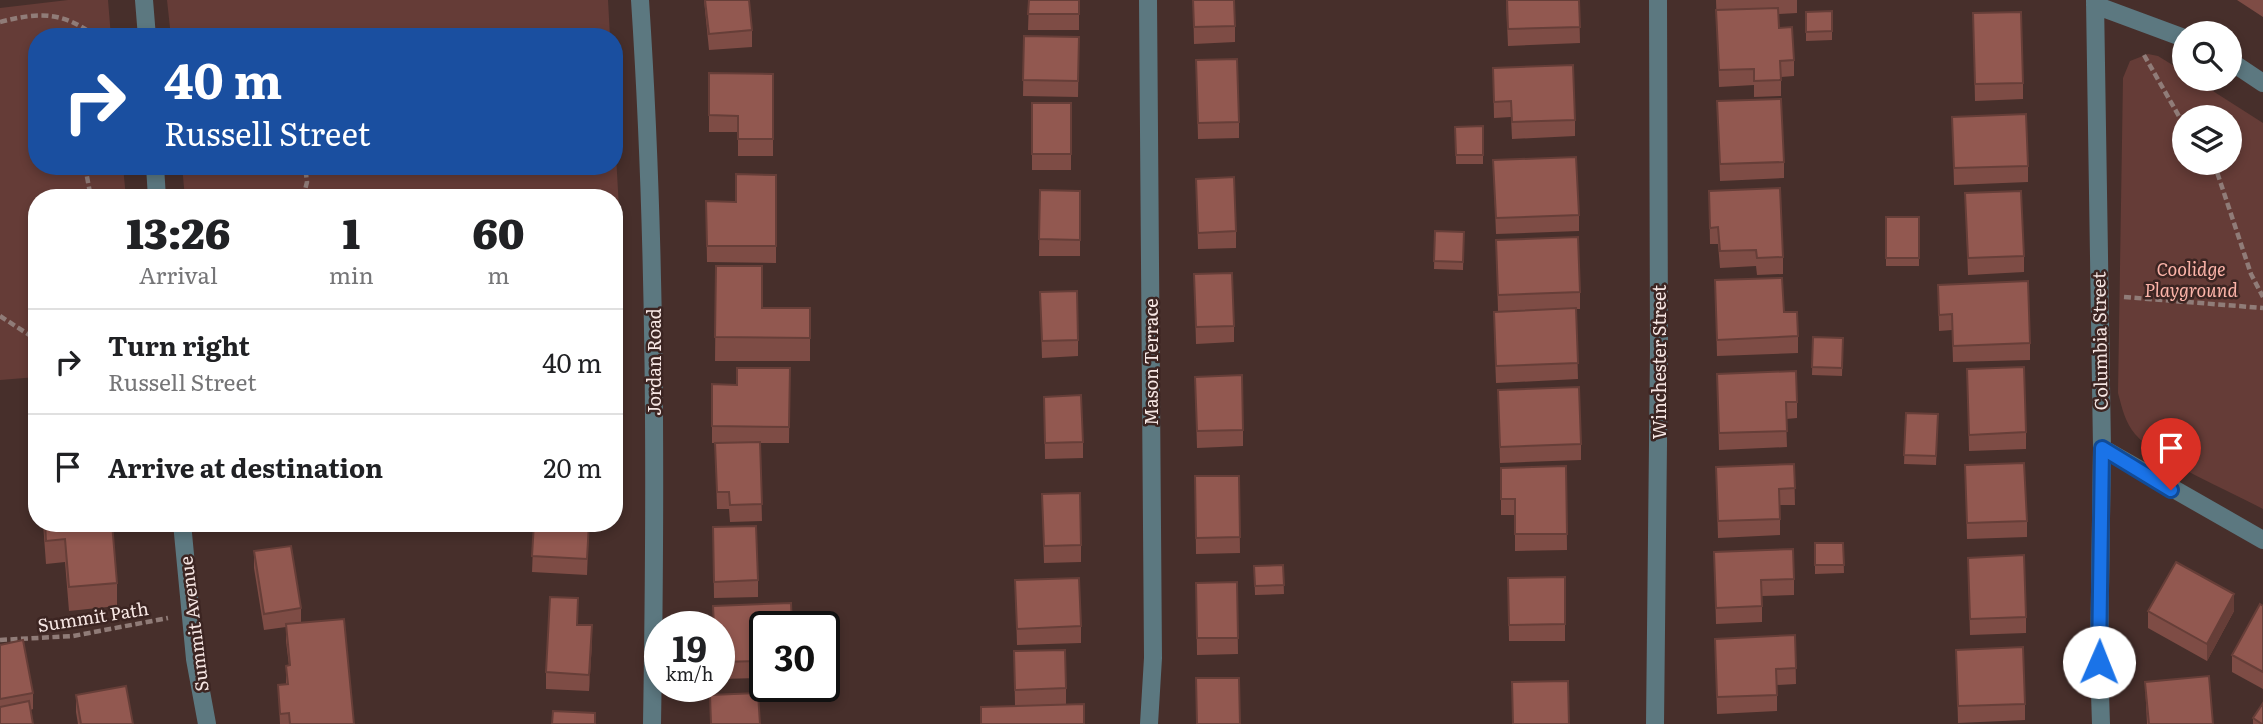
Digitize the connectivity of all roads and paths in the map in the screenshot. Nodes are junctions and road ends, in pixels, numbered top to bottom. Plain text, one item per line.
1 (144, 0) edge
2 (640, 0) edge
3 (1148, 0) edge
4 (1658, 0) edge
5 (2095, 2) edge
6 (0, 22) edge
7 (82, 28) edge
8 (146, 28) edge
9 (2172, 33) edge
10 (2144, 55) dead end
11 (2242, 69) edge
12 (2263, 83) edge
13 (2173, 105) edge
14 (2218, 175) edge
15 (2097, 295) junction
16 (2263, 297) edge
17 (2263, 308) edge
18 (0, 316) edge
19 (28, 334) edge
20 (2102, 448) junction
21 (183, 532) edge
22 (2263, 540) edge
23 (190, 614) junction
24 (0, 640) edge
25 (207, 724) edge
26 (652, 724) edge
27 (1149, 724) edge
28 (1655, 724) edge
29 (2101, 724) edge

1 - 8 street
2 - 26 street, Jordan Road
3 - 27 street, Mason Terrace
4 - 28 street, Winchester Street
5 - 9 street
5 - 15 street, Columbia Street
6 - 7 path
10 - 13 path
11 - 12 street
14 - 16 path
15 - 17 path
15 - 20 street, Columbia Street
18 - 19 path
20 - 22 street
20 - 29 street, Columbia Street
21 - 23 street, Summit Avenue
23 - 24 path, Summit Path
23 - 25 street, Summit Avenue

